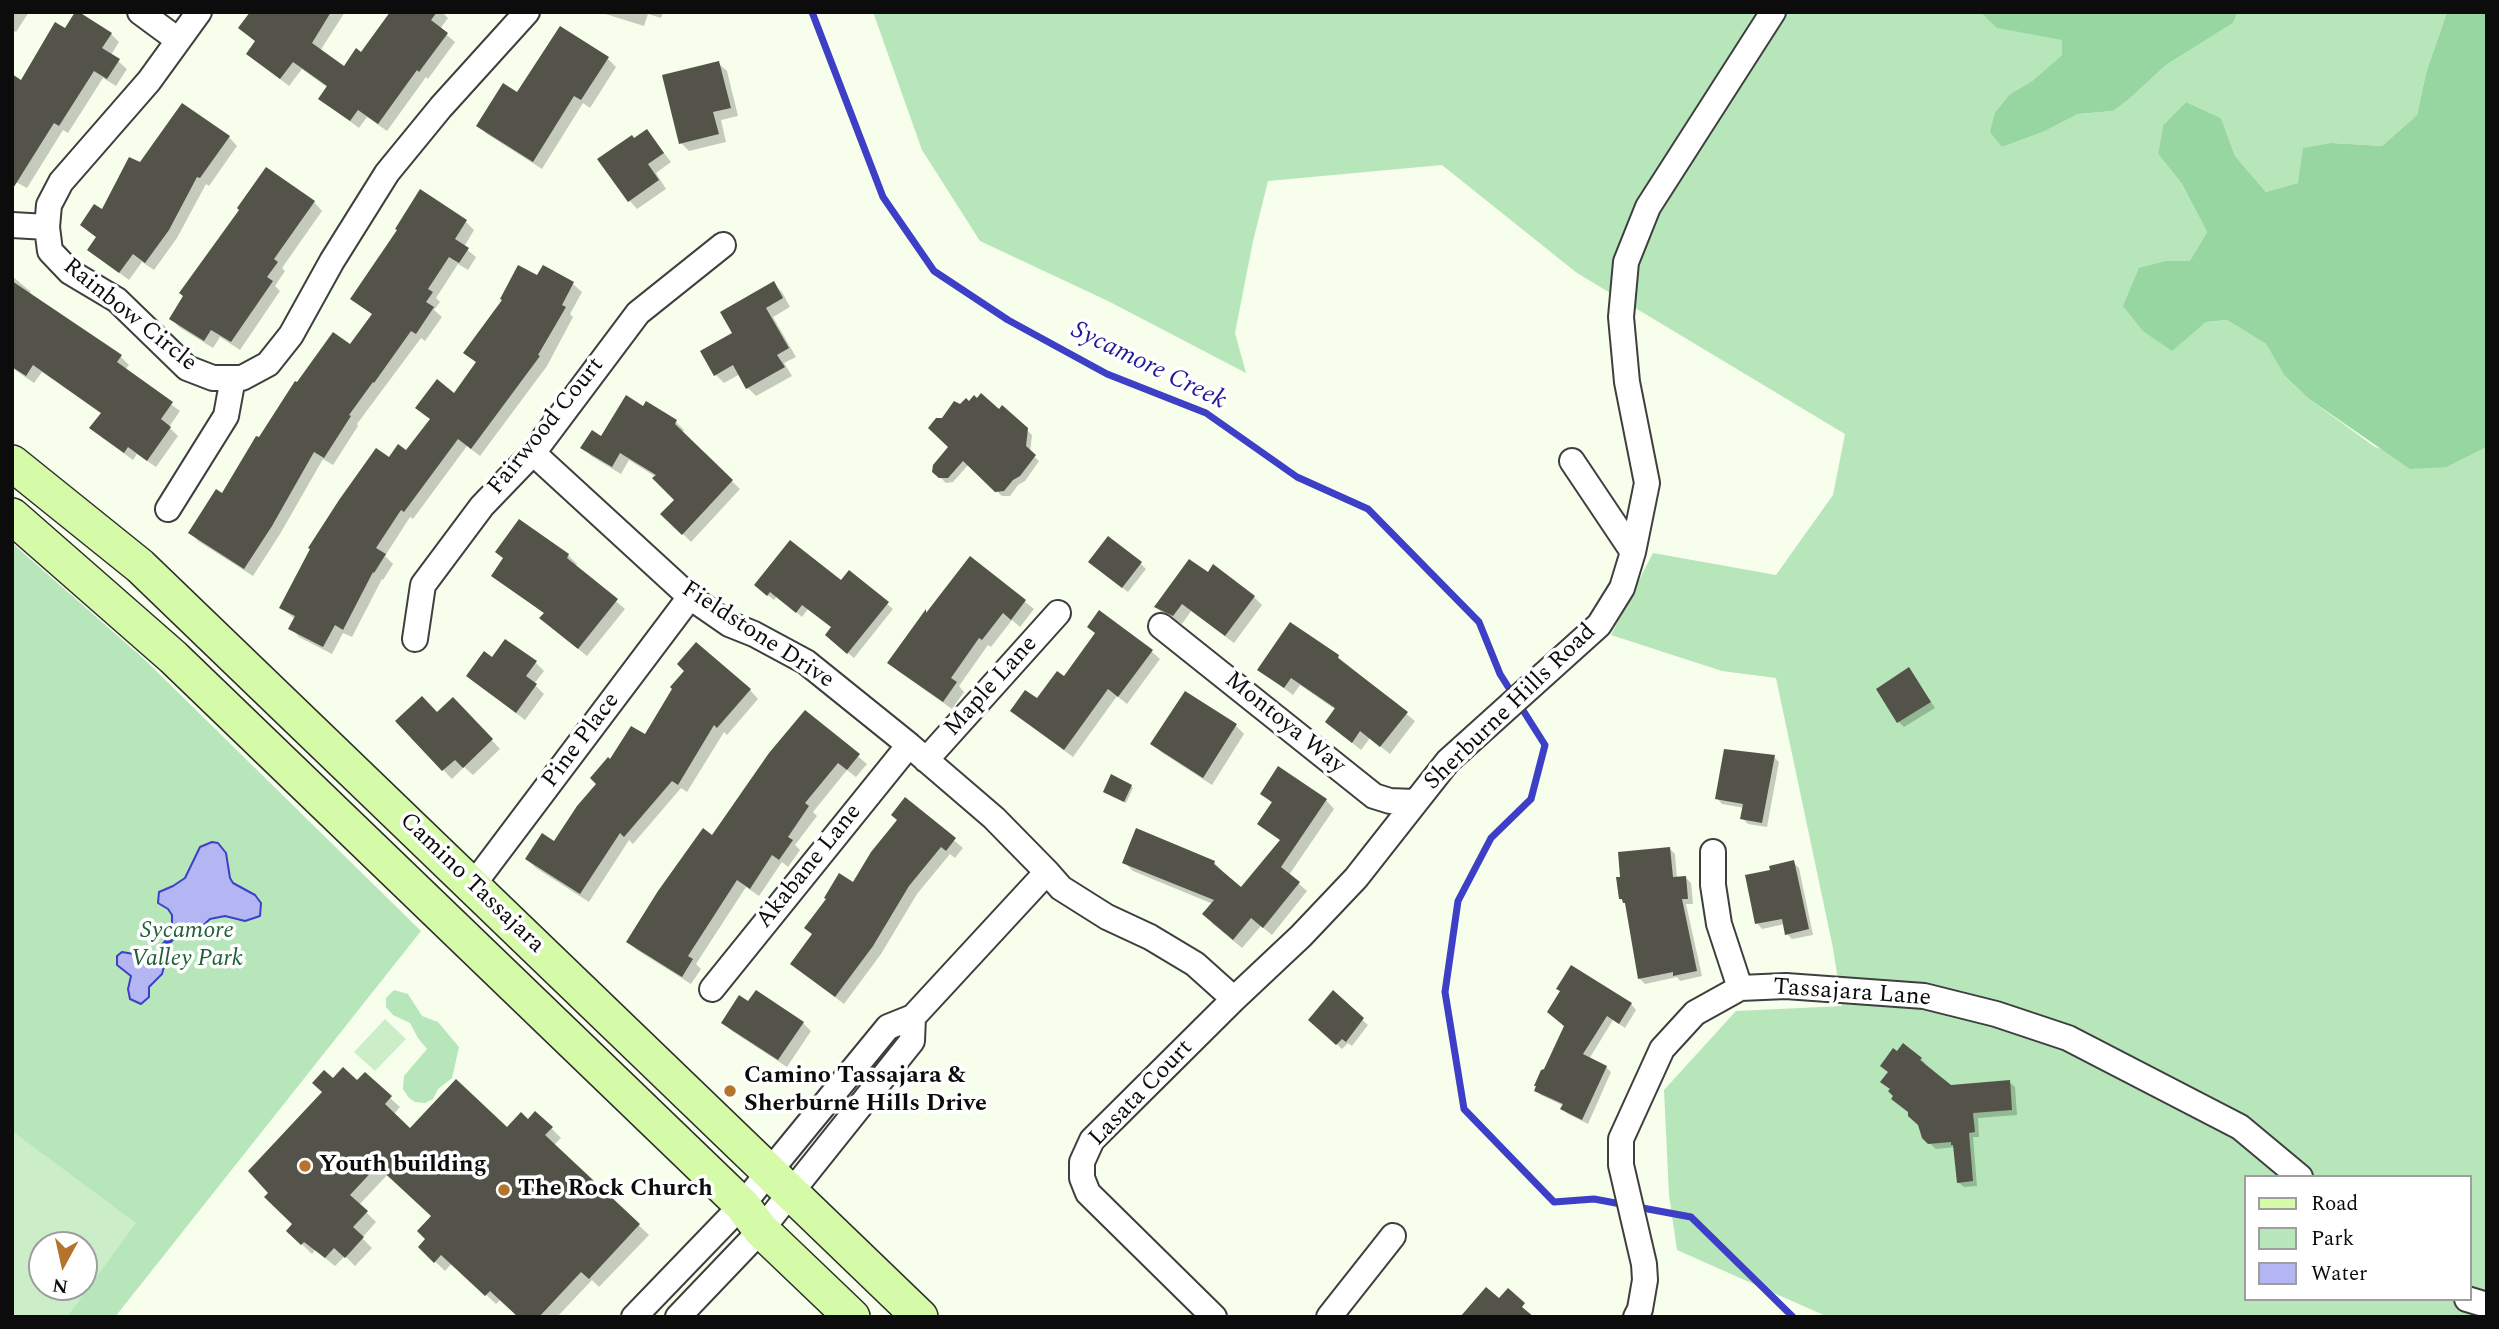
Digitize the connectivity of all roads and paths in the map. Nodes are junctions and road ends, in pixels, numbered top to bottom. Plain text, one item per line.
1 (140, 12) edge
2 (199, 12) edge
3 (527, 12) edge
4 (1773, 12) edge
5 (178, 40) junction
6 (12, 225) edge
7 (47, 227) junction
8 (723, 245) dead end
9 (233, 378) junction
10 (533, 453) junction
11 (1572, 461) dead end
12 (12, 463) edge
13 (169, 509) dead end
14 (12, 516) edge
15 (1633, 552) junction
16 (690, 597) junction
17 (1058, 612) dead end
18 (1161, 626) dead end
19 (415, 639) dead end
20 (917, 752) junction
21 (1414, 802) junction
22 (1713, 852) dead end
23 (1047, 872) junction
24 (473, 885) junction
25 (1740, 988) junction
26 (712, 989) dead end
27 (1234, 999) junction
28 (2298, 1175) edge
29 (780, 1181) junction
30 (751, 1217) junction
31 (1393, 1236) dead end
32 (634, 1317) edge
33 (678, 1317) edge
34 (852, 1317) edge
35 (920, 1317) edge
36 (1214, 1317) edge
37 (1329, 1317) edge
38 (1636, 1317) edge

1 - 5 street
2 - 5 street
3 - 9 street, Rainbow Circle
4 - 15 street, Sherburne Hills Road
5 - 7 street
6 - 7 street
7 - 9 street, Rainbow Circle
8 - 10 street, Fairwood Court
9 - 13 street
10 - 16 street, Fieldstone Drive
10 - 19 street, Fairwood Court
11 - 15 street
12 - 24 main road, Camino Tassajara
14 - 30 main road, Camino Tassajara
15 - 21 street, Sherburne Hills Road
16 - 20 street, Fieldstone Drive
16 - 24 street, Pine Place
17 - 20 street, Maple Lane
18 - 21 street, Montoya Way
20 - 23 street, Fieldstone Drive
20 - 26 street, Akabane Lane
21 - 27 street, Sherburne Hills Road
22 - 25 street
23 - 27 street
23 - 29 street
24 - 29 main road, Camino Tassajara
25 - 28 street, Tassajara Lane
25 - 38 street, Tassajara Lane
27 - 36 street, Lasata Court
29 - 30 street
29 - 35 main road, Camino Tassajara
30 - 32 street
30 - 33 street
30 - 34 main road, Camino Tassajara
31 - 37 street

